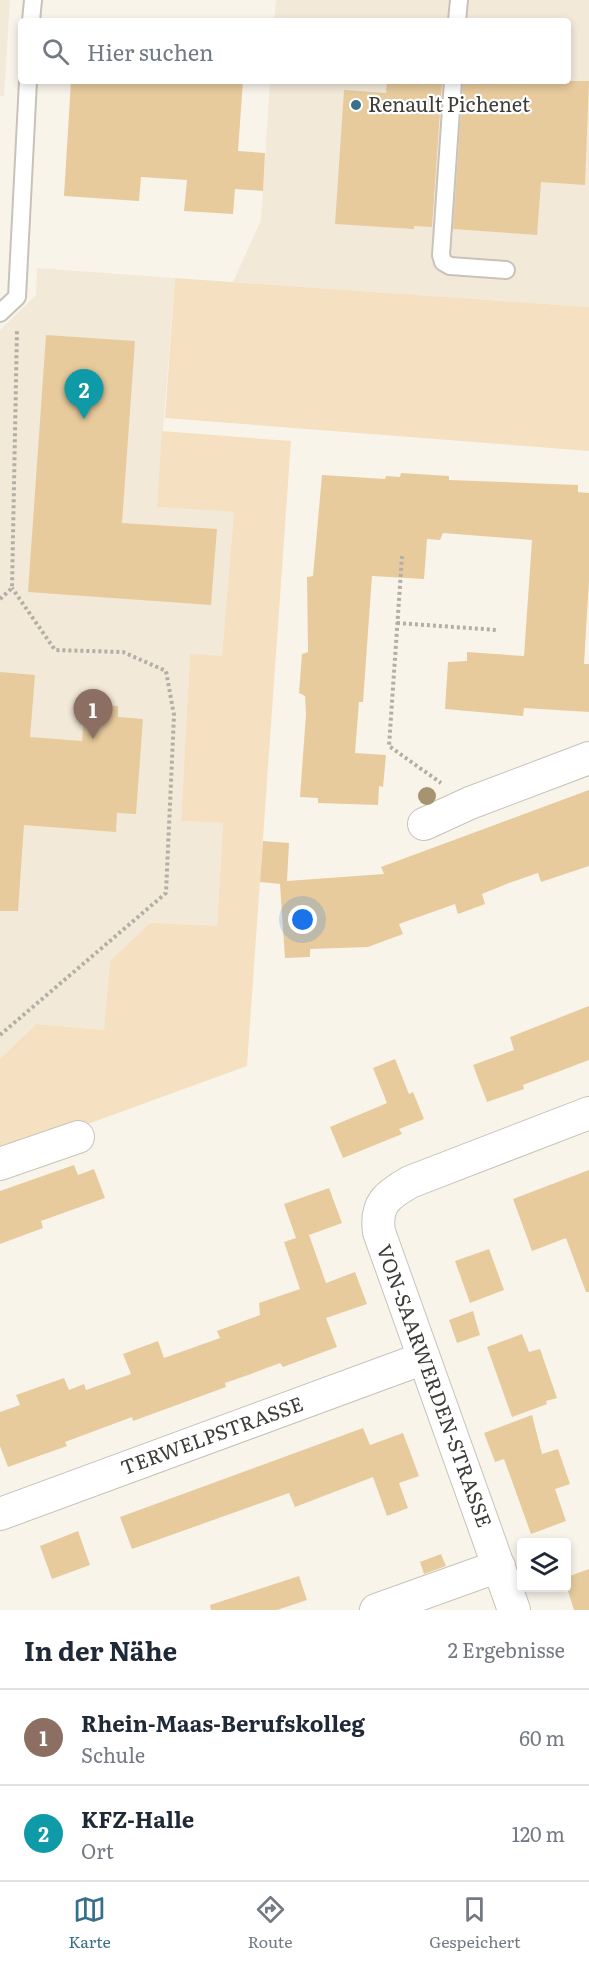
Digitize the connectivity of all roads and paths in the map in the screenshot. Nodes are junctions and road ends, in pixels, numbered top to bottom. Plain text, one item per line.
1 (33, 0) edge
2 (459, 0) edge
3 (32, 18) edge
4 (457, 18) edge
5 (28, 84) edge
6 (453, 84) edge
7 (506, 270) dead end
8 (17, 297) junction
9 (0, 313) edge
10 (402, 556) dead end
11 (12, 588) junction
12 (0, 598) edge
13 (397, 623) junction
14 (497, 630) dead end
15 (589, 758) edge
16 (406, 759) dead end
17 (424, 824) dead end
18 (0, 1035) edge
19 (589, 1113) edge
20 (78, 1137) dead end
21 (0, 1164) edge
22 (424, 1358) junction
23 (0, 1514) edge
24 (499, 1566) junction
25 (376, 1610) edge
26 (514, 1610) edge

1 - 3 lane
2 - 4 lane
5 - 8 lane
6 - 7 lane
8 - 9 lane
8 - 11 path
10 - 13 path
11 - 12 path
11 - 18 path
13 - 14 path
13 - 16 path
15 - 17 street
19 - 22 street, VON-SAARWERDEN-STRASSE
20 - 21 street
22 - 23 street, TERWELPSTRASSE
22 - 24 street, VON-SAARWERDEN-STRASSE
24 - 25 street
24 - 26 street, VON-SAARWERDEN-STRASSE

